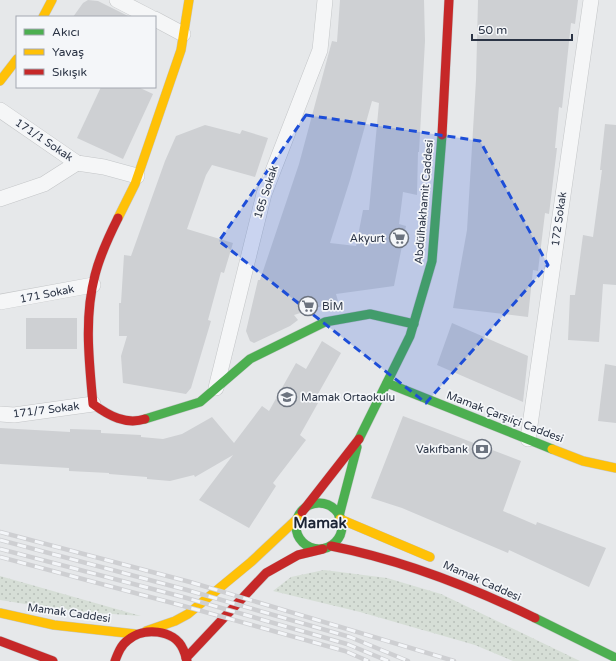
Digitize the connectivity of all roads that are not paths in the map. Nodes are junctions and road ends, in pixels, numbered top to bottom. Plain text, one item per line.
1 (52, 0) edge
2 (117, 0) edge
3 (189, 0) edge
4 (325, 0) edge
5 (449, 0) edge
6 (591, 0) edge
7 (44, 16) edge
8 (148, 16) edge
9 (156, 20) edge
10 (184, 34) junction
11 (16, 60) edge
12 (0, 80) edge
13 (0, 110) edge
14 (77, 163) junction
15 (137, 176) junction
16 (0, 199) edge
17 (93, 285) junction
18 (0, 302) edge
19 (414, 324) junction
20 (387, 383) junction
21 (216, 388) junction
22 (93, 404) junction
23 (0, 414) edge
24 (359, 439) junction
25 (528, 439) junction
26 (616, 468) edge
27 (300, 515) junction
28 (340, 518) junction
29 (327, 547) junction
30 (439, 562) dead end
31 (0, 613) edge
32 (146, 631) junction
33 (135, 634) junction
34 (0, 641) edge
35 (616, 658) edge
36 (187, 659) edge
37 (53, 661) edge
38 (115, 661) edge

1 - 7 main road
2 - 8 street
3 - 10 main road
4 - 21 street, 165 Sokak
5 - 19 main road, Abdülhakhamit Caddesi
6 - 25 street, 172 Sokak
9 - 10 street
10 - 15 main road
11 - 12 main road
13 - 14 street, 171/1 Sokak
14 - 15 street, 171/1 Sokak
14 - 16 street
15 - 17 main road
17 - 18 street, 171 Sokak
17 - 22 main road
19 - 20 main road, Abdülhakhamit Caddesi
19 - 21 main road
20 - 24 main road, Abdülhakhamit Caddesi
20 - 25 main road, Mamak Çarşıiçi Caddesi
21 - 22 main road
22 - 23 street, 171/7 Sokak
24 - 27 main road
24 - 28 main road
25 - 26 main road, Mamak Çarşıiçi Caddesi
27 - 28 main road
27 - 29 main road
27 - 32 main road
28 - 29 main road
28 - 30 main road, Mamak Caddesi
29 - 35 main road, Mamak Caddesi
29 - 36 main road, Mamak Caddesi
31 - 33 main road, Mamak Caddesi
32 - 33 main road
32 - 36 main road
33 - 38 main road
34 - 37 main road

